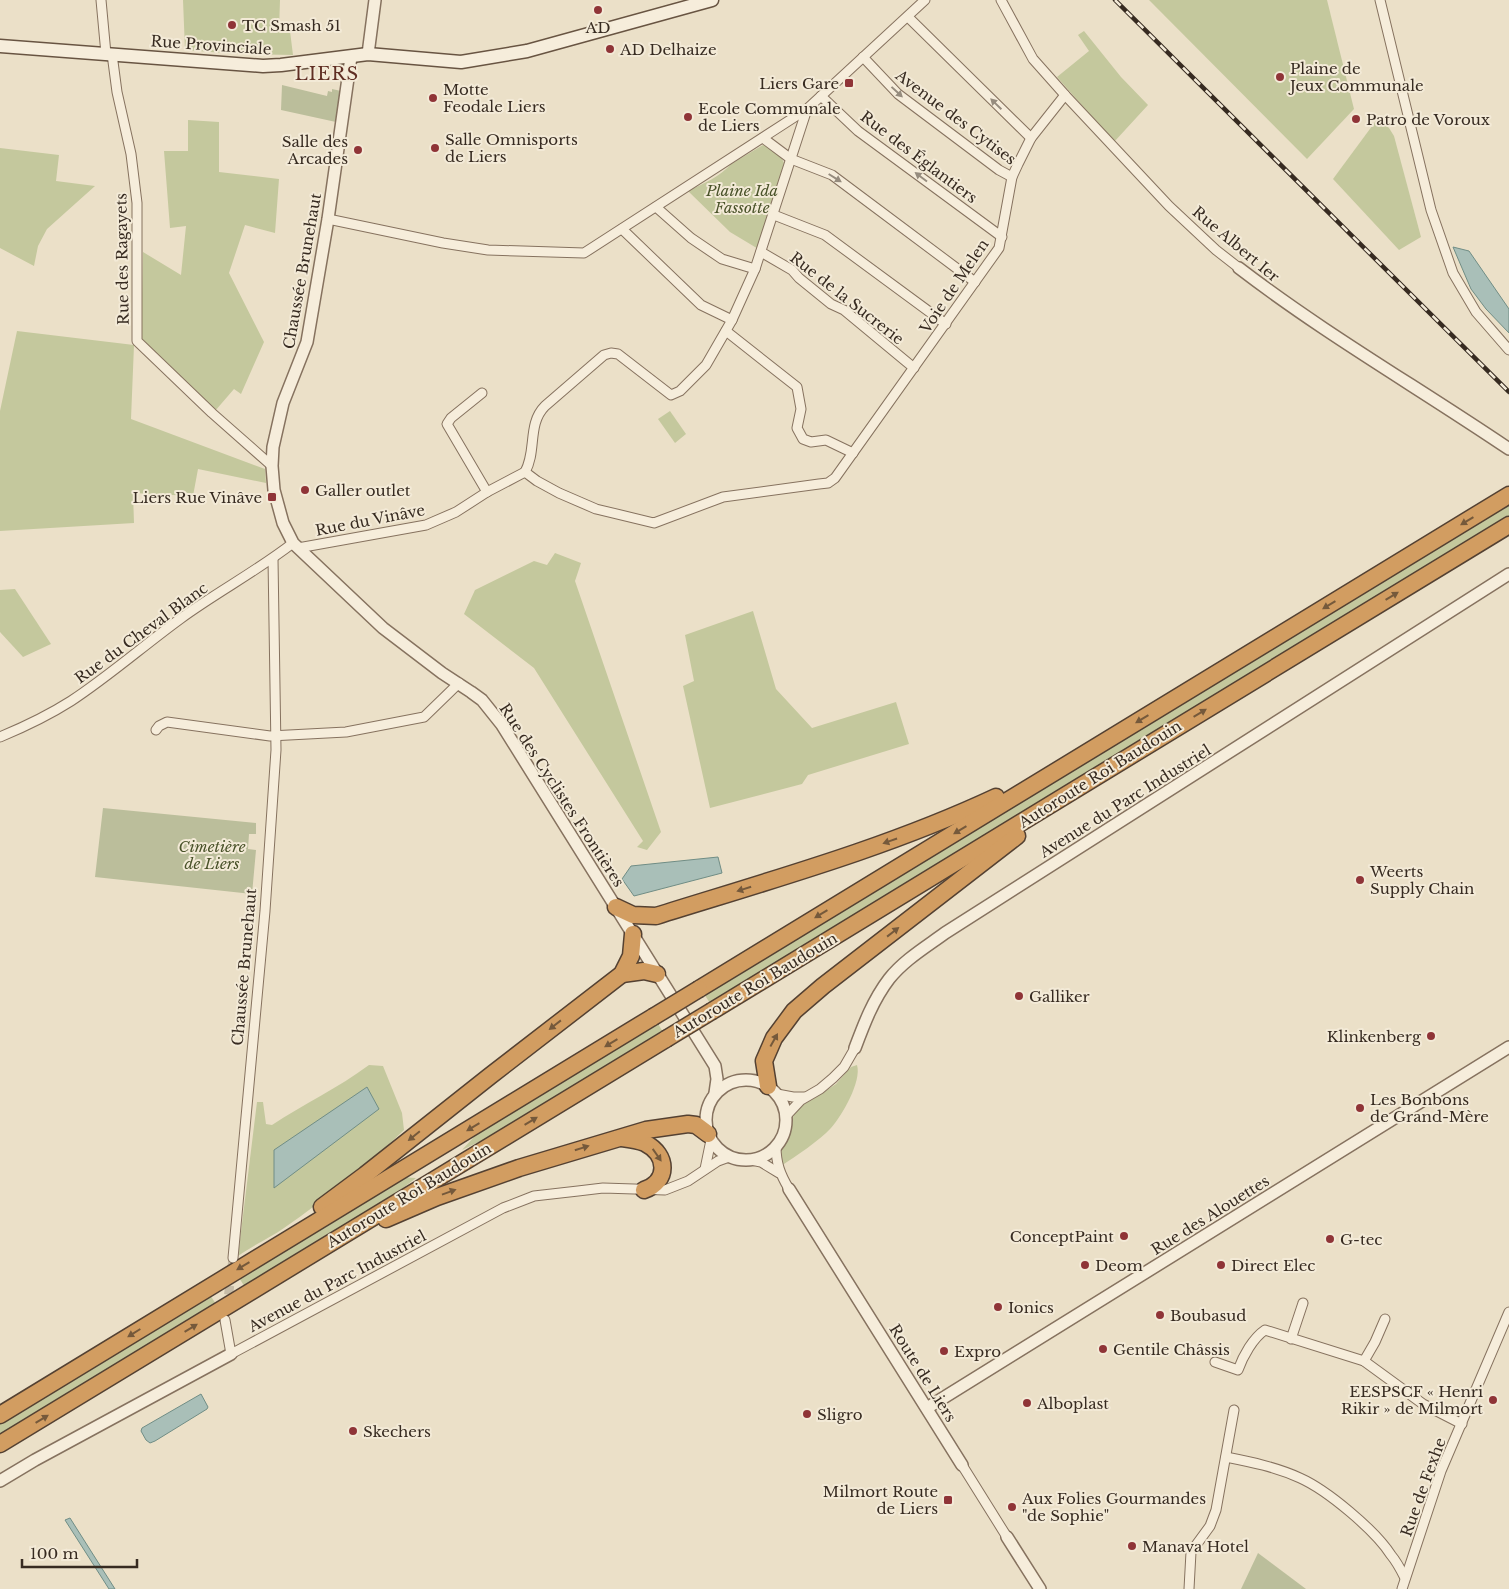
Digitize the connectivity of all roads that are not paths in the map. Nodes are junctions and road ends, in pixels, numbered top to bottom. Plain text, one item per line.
1 (102, 0) edge
2 (375, 0) edge
3 (712, 0) edge
4 (925, 0) edge
5 (1001, 0) edge
6 (1380, 0) edge
7 (908, 17) junction
8 (0, 46) edge
9 (109, 54) junction
10 (368, 54) junction
11 (351, 57) junction
12 (864, 57) junction
13 (822, 96) junction
14 (1065, 96) junction
15 (807, 109) junction
16 (763, 138) junction
17 (1031, 138) junction
18 (791, 159) junction
19 (1012, 177) junction
20 (656, 207) junction
21 (774, 215) junction
22 (328, 219) junction
23 (622, 229) junction
24 (1002, 237) junction
25 (761, 252) junction
26 (1239, 268) joint
27 (755, 269) junction
28 (975, 282) junction
29 (732, 320) junction
30 (946, 324) junction
31 (726, 331) junction
32 (1509, 350) edge
33 (914, 368) junction
34 (482, 393) dead end
35 (1509, 449) edge
36 (853, 453) junction
37 (272, 466) junction
38 (525, 472) junction
39 (486, 492) junction
40 (1509, 495) edge
41 (1509, 525) edge
42 (296, 545) junction
43 (273, 558) junction
44 (1509, 574) edge
45 (459, 683) junction
46 (156, 730) dead end
47 (276, 736) junction
48 (0, 737) edge
49 (1046, 777) junction
50 (1054, 803) junction
51 (616, 907) junction
52 (656, 916) junction
53 (633, 934) junction
54 (642, 949) junction
55 (622, 974) junction
56 (657, 974) junction
57 (1509, 1047) edge
58 (855, 1048) joint
59 (715, 1066) junction
60 (740, 1079) junction
61 (773, 1090) junction
62 (715, 1093) junction
63 (804, 1097) junction
64 (786, 1116) junction
65 (709, 1137) junction
66 (617, 1138) junction
67 (776, 1146) junction
68 (729, 1157) junction
69 (751, 1160) junction
70 (704, 1169) junction
71 (780, 1173) junction
72 (789, 1189) joint
73 (644, 1190) junction
74 (355, 1228) junction
75 (281, 1243) junction
76 (233, 1258) tunnel mouth
77 (1303, 1303) dead end
78 (1509, 1312) edge
79 (1385, 1319) dead end
80 (225, 1320) tunnel mouth
81 (1291, 1338) junction
82 (231, 1354) junction
83 (1364, 1361) junction
84 (1215, 1362) dead end
85 (927, 1408) junction
86 (1234, 1410) dead end
87 (0, 1414) edge
88 (1462, 1424) junction
89 (0, 1444) edge
90 (1226, 1457) junction
91 (962, 1465) joint
92 (0, 1481) edge
93 (1007, 1537) joint
94 (1405, 1578) junction
95 (1040, 1589) edge
96 (1190, 1589) edge
97 (1402, 1589) edge

1 - 9 street, Rue des Ragayets
2 - 10 street
3 - 10 main road, Rue Provinciale
4 - 7 street
5 - 14 street, Rue Albert Ier
6 - 32 street
7 - 12 street
17 -> 7 street
8 - 9 main road, Rue Provinciale
9 - 11 main road, Rue Provinciale
9 - 37 street, Rue des Ragayets
10 - 11 main road, Rue Provinciale
11 - 22 street, Chaussée Brunehaut
12 - 13 street
12 -> 19 street, Avenue des Cytises
13 - 15 street
24 -> 13 street, Rue des Églantiers
14 - 17 street, Voie de Melen
14 - 26 street, Rue Albert Ier
15 - 16 street
15 - 18 street
16 - 18 street
16 - 20 street
17 - 19 street, Voie de Melen
18 - 21 street
18 -> 28 street
19 - 24 street, Voie de Melen
20 - 23 street
20 - 27 street
21 - 25 street
21 - 30 street
22 - 23 street
22 - 37 street, Chaussée Brunehaut
23 - 29 street
24 - 28 street, Voie de Melen
25 - 27 street
25 - 33 street, Rue de la Sucrerie
26 - 35 street, Rue Albert Ier
27 - 29 street
28 - 30 street, Voie de Melen
29 - 31 street
30 - 33 street, Voie de Melen
31 - 36 street
31 - 38 street
33 - 36 street, Voie de Melen
34 - 39 street
36 - 38 street, Voie de Melen
37 - 42 street, Chaussée Brunehaut
38 - 39 street, Rue du Vinâve
39 - 42 street, Rue du Vinâve
40 -> 49 highway, Autoroute Roi Baudouin
50 -> 41 highway, Autoroute Roi Baudouin
42 - 43 street, Rue du Cheval Blanc
42 - 45 street, Rue des Cyclistes Frontières
43 - 47 street, Chaussée Brunehaut
43 - 48 street, Rue du Cheval Blanc
44 - 58 street, Avenue du Parc Industriel
45 - 47 street
45 - 51 street, Rue des Cyclistes Frontières
46 - 47 street
47 - 76 street, Chaussée Brunehaut
49 -> 52 highway
49 -> 75 highway, Autoroute Roi Baudouin, bridge
61 -> 50 highway
74 -> 50 highway, Autoroute Roi Baudouin, bridge
51 - 52 highway
51 - 53 street, Rue des Cyclistes Frontières
52 - 54 highway
53 - 54 street, Rue des Cyclistes Frontières
53 - 55 highway
54 - 56 street, Rue des Cyclistes Frontières
55 - 56 highway
55 -> 75 highway
56 - 59 street, Rue des Cyclistes Frontières
57 - 85 street, Rue des Alouettes
58 - 63 street, Avenue du Parc Industriel
59 - 60 street, Rue des Cyclistes Frontières
59 - 62 street
60 - 61 street
60 - 62 street
61 - 63 street
61 - 64 street
62 - 65 street
63 - 64 street, Avenue du Parc Industriel
64 - 67 street
65 - 66 highway
65 - 68 street
65 - 70 street
66 -> 73 highway
74 -> 66 highway
67 - 69 street
67 - 71 street, Route de Liers
68 - 69 street
68 - 70 street, Avenue du Parc Industriel
69 - 71 street
70 - 73 street, Avenue du Parc Industriel
71 - 72 street, Route de Liers
72 - 85 street, Route de Liers
73 - 82 street, Avenue du Parc Industriel
89 -> 74 highway, Autoroute Roi Baudouin
75 -> 87 highway, Autoroute Roi Baudouin
77 - 81 street
78 - 88 street, Rue de Fexhe
79 - 83 street
80 - 82 street
81 - 83 street
81 - 84 street
82 - 92 street, Avenue du Parc Industriel
83 - 88 street
85 - 91 street, Route de Liers
86 - 90 street
88 - 94 street, Rue de Fexhe
90 - 94 street
90 - 96 street
91 - 93 street, Route de Liers
93 - 95 street, Route de Liers
94 - 97 street, Rue de Fexhe

